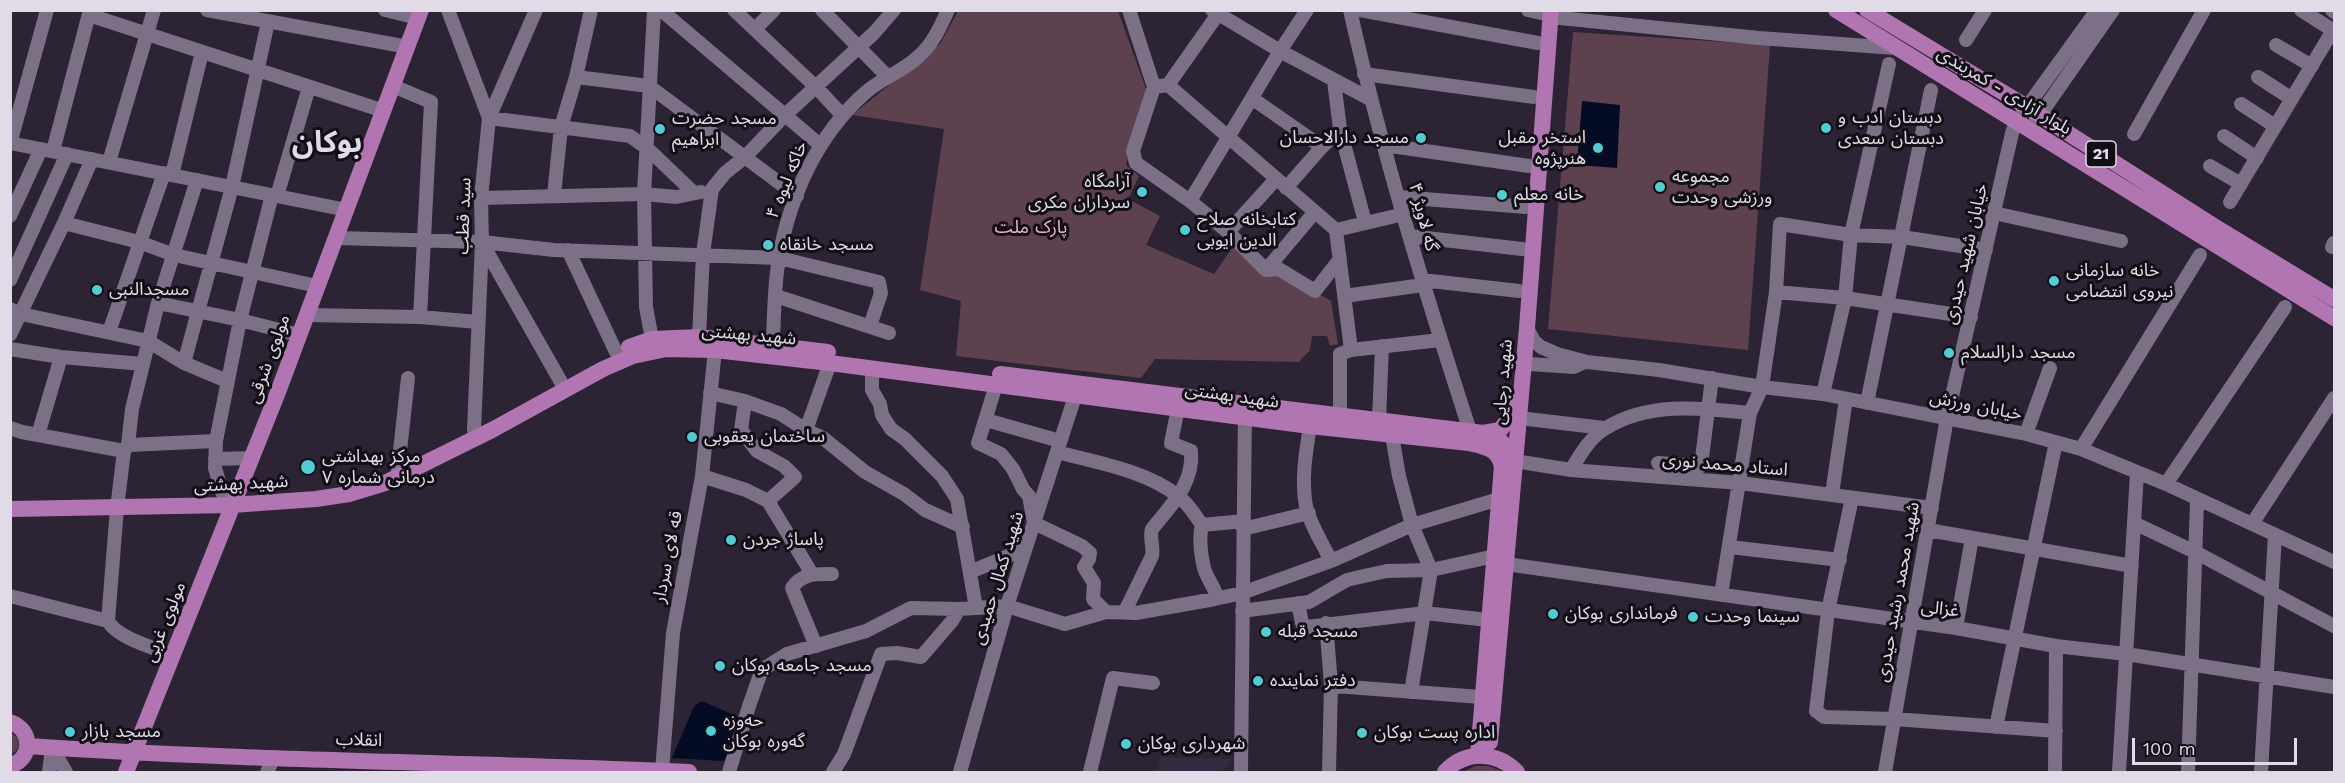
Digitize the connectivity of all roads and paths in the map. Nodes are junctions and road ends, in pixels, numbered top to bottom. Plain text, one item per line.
1 (47, 10) edge
2 (154, 10) edge
3 (207, 10) edge
4 (385, 10) edge
5 (448, 10) edge
6 (536, 10) edge
7 (591, 10) edge
8 (654, 10) edge
9 (661, 10) edge
10 (734, 10) edge
11 (774, 10) edge
12 (822, 10) edge
13 (894, 10) edge
14 (948, 10) edge
15 (1129, 10) edge
16 (1307, 10) edge
17 (1350, 10) edge
18 (1360, 10) edge
19 (1836, 10) edge
20 (1868, 10) edge
21 (1985, 10) edge
22 (2097, 10) edge
23 (2113, 10) edge
24 (2204, 10) edge
25 (2301, 10) edge
26 (1215, 12) edge
27 (1542, 12) edge
28 (89, 13) edge
29 (419, 14) edge
30 (268, 22) junction
31 (755, 29) junction
32 (2334, 30) edge
33 (147, 34) junction
34 (1966, 40) dead end
35 (1538, 43) junction
36 (2276, 45) dead end
37 (408, 47) junction
38 (858, 48) junction
39 (1897, 48) junction
40 (1280, 51) junction
41 (202, 52) junction
42 (1889, 64) dead end
43 (2312, 66) junction
44 (258, 70) junction
45 (1364, 74) junction
46 (576, 77) junction
47 (888, 77) junction
48 (2258, 77) dead end
49 (1334, 81) junction
50 (1168, 85) junction
51 (393, 86) junction
52 (649, 86) junction
53 (309, 87) junction
54 (1154, 87) junction
55 (817, 88) junction
56 (1931, 90) dead end
57 (1534, 97) junction
58 (1253, 99) junction
59 (1370, 99) junction
60 (2292, 99) junction
61 (2241, 105) dead end
62 (384, 111) junction
63 (842, 115) junction
64 (784, 116) junction
65 (489, 118) junction
66 (2025, 121) junction
67 (2276, 126) junction
68 (561, 127) junction
69 (1340, 129) junction
70 (2134, 134) dead end
71 (2224, 135) dead end
72 (1229, 139) junction
73 (11, 143) edge
74 (819, 144) junction
75 (1384, 145) junction
76 (1322, 147) junction
77 (646, 148) junction
78 (54, 152) junction
79 (745, 157) junction
80 (2256, 158) junction
81 (92, 159) junction
82 (109, 162) junction
83 (1529, 166) junction
84 (2210, 166) dead end
85 (168, 174) junction
86 (197, 180) junction
87 (1281, 184) junction
88 (2241, 184) junction
89 (232, 187) junction
90 (712, 189) junction
91 (693, 193) junction
92 (644, 194) junction
93 (274, 195) junction
94 (554, 195) junction
95 (797, 196) junction
96 (1399, 197) junction
97 (481, 198) junction
98 (1190, 201) junction
99 (2230, 202) dead end
100 (1526, 207) junction
101 (347, 210) junction
102 (1314, 213) junction
103 (1994, 213) junction
104 (1404, 214) junction
105 (10, 216) edge
106 (1365, 222) junction
107 (64, 223) junction
108 (1336, 230) junction
109 (1228, 232) junction
110 (1851, 235) junction
111 (1409, 236) junction
112 (1902, 237) junction
113 (337, 238) junction
114 (424, 240) junction
115 (2121, 241) dead end
116 (139, 242) junction
117 (482, 242) junction
118 (1522, 249) junction
119 (568, 250) junction
120 (1986, 250) junction
121 (645, 252) junction
122 (703, 254) junction
123 (174, 255) junction
124 (2200, 255) dead end
125 (779, 258) junction
126 (1340, 259) junction
127 (212, 263) junction
128 (1266, 270) junction
129 (251, 271) junction
130 (10, 280) edge
131 (1423, 283) junction
132 (317, 286) junction
133 (1519, 291) junction
134 (1776, 292) junction
135 (776, 296) junction
136 (1344, 296) junction
137 (1845, 298) junction
138 (2334, 299) edge
139 (158, 303) junction
140 (1888, 305) junction
141 (2285, 307) dead end
142 (198, 311) junction
143 (16, 312) edge
144 (306, 315) junction
145 (420, 317) junction
146 (1971, 317) junction
147 (2334, 318) edge
148 (240, 320) junction
149 (478, 322) junction
150 (870, 326) junction
151 (1527, 328) junction
152 (109, 332) junction
153 (889, 333) dead end
154 (10, 335) edge
155 (299, 335) junction
156 (699, 337) junction
157 (652, 339) junction
158 (1440, 340) junction
159 (148, 341) junction
160 (773, 344) junction
161 (1382, 346) junction
162 (10, 349) edge
163 (715, 350) junction
164 (616, 352) junction
165 (1345, 352) junction
166 (61, 357) junction
167 (1587, 362) junction
168 (184, 363) junction
169 (830, 363) junction
170 (143, 364) junction
171 (1519, 364) junction
172 (872, 368) junction
173 (2050, 368) dead end
174 (408, 378) dead end
175 (1712, 378) junction
176 (227, 381) junction
177 (561, 382) junction
178 (996, 385) junction
179 (1762, 387) junction
180 (1077, 390) junction
181 (710, 393) junction
182 (1823, 394) junction
183 (2334, 398) edge
184 (1846, 399) junction
185 (745, 401) junction
186 (1867, 403) junction
187 (1178, 408) junction
188 (1710, 408) junction
189 (1245, 410) junction
190 (1750, 412) junction
191 (1340, 415) junction
192 (1519, 418) junction
193 (1947, 418) junction
194 (986, 420) junction
195 (1379, 420) junction
196 (1310, 426) junction
197 (10, 428) edge
198 (1604, 428) junction
199 (474, 430) junction
200 (806, 430) junction
201 (1477, 432) junction
202 (2026, 434) junction
203 (38, 435) junction
204 (1392, 435) junction
205 (216, 441) junction
206 (2056, 442) junction
207 (1059, 446) junction
208 (126, 448) junction
209 (2081, 449) junction
210 (252, 458) junction
211 (215, 459) junction
212 (1658, 463) dead end
213 (1511, 465) junction
214 (398, 469) junction
215 (1571, 470) junction
216 (2137, 473) junction
217 (702, 477) junction
218 (1740, 483) junction
219 (2166, 484) junction
220 (1832, 494) junction
221 (1179, 496) junction
222 (1852, 498) junction
223 (1499, 499) junction
224 (234, 501) junction
225 (768, 501) junction
226 (2197, 501) junction
227 (10, 502) edge
228 (118, 504) junction
229 (1932, 508) junction
230 (10, 509) edge
231 (1309, 513) junction
232 (1035, 522) junction
233 (2134, 523) junction
234 (2252, 524) junction
235 (1202, 525) junction
236 (1244, 525) junction
237 (1412, 525) junction
238 (963, 527) junction
239 (1928, 530) junction
240 (2275, 535) junction
241 (1972, 538) junction
242 (1730, 547) junction
243 (1025, 549) junction
244 (2035, 550) junction
245 (2195, 552) junction
246 (1500, 560) junction
247 (1840, 560) junction
248 (1331, 561) junction
249 (2334, 562) edge
250 (2132, 566) junction
251 (1431, 570) junction
252 (970, 572) junction
253 (812, 574) junction
254 (832, 574) dead end
255 (1242, 593) junction
256 (2271, 594) junction
257 (1721, 595) junction
258 (10, 596) edge
259 (1217, 598) junction
260 (1298, 603) junction
261 (1007, 606) junction
262 (976, 608) junction
263 (959, 609) junction
264 (1828, 610) junction
265 (1125, 611) junction
266 (1242, 611) junction
267 (1106, 612) junction
268 (1425, 613) junction
269 (1488, 620) junction
270 (108, 621) junction
271 (1911, 623) junction
272 (1326, 624) junction
273 (2334, 626) edge
274 (1956, 628) junction
275 (2015, 639) junction
276 (816, 646) junction
277 (2056, 646) junction
278 (2126, 654) junction
279 (172, 655) junction
280 (2192, 664) junction
281 (2267, 675) junction
282 (1153, 683) dead end
283 (1331, 684) junction
284 (2334, 687) edge
285 (1411, 692) junction
286 (1481, 697) junction
287 (1894, 719) junction
288 (10, 722) edge
289 (1996, 727) junction
290 (2056, 731) junction
291 (28, 746) junction
292 (52, 748) junction
293 (133, 752) junction
294 (1483, 756) junction
295 (274, 757) junction
296 (10, 766) edge
297 (507, 768) edge
298 (551, 769) edge
299 (652, 771) edge
300 (49, 772) edge
301 (66, 772) edge
302 (126, 772) edge
303 (267, 772) edge
304 (689, 772) edge
305 (729, 772) edge
306 (833, 772) edge
307 (960, 772) edge
308 (1090, 772) edge
309 (1241, 772) edge
310 (1329, 772) edge
311 (1445, 772) edge
312 (1517, 772) edge
313 (1885, 772) edge
314 (2055, 772) edge
315 (2119, 772) edge
316 (2188, 772) edge
317 (2261, 772) edge

1 - 73 street
2 - 33 street
3 - 30 street
4 - 29 street
5 - 65 street, سید قطب
6 - 65 street
7 - 46 street
8 - 52 street
9 - 64 street
10 - 31 street
11 - 31 street
12 - 38 street
13 - 38 street
14 - 47 street, خاکه لیوه ۴
15 - 54 street
16 - 40 street
17 - 45 street, گه لاویژ ۴
18 - 35 street
19 - 39 main road, بلوار آزادی - کمربندی / 21
20 - 66 main road, بلوار آزادی - کمربندی / 21
21 - 34 street
22 - 66 street
23 - 66 street
24 - 70 street
25 - 32 street
26 - 40 street
26 - 50 street
27 - 35 main road, شهید رجایی
27 - 39 street
27 - 151 main road, شهید رجایی
28 - 33 street
28 - 78 street
29 - 37 main road, مولوی شرقی
30 - 37 street
30 - 44 street
31 - 55 street
32 - 43 street
33 - 41 street
33 - 82 street
35 - 57 main road, شهید رجایی
36 - 43 street
37 - 51 main road, مولوی شرقی
38 - 47 street
38 - 55 street
39 - 66 main road, بلوار آزادی - کمربندی / 21
40 - 49 street
40 - 58 street
41 - 44 street
41 - 85 street
42 - 110 street
43 - 60 street
44 - 53 street
44 - 89 street
45 - 57 street
45 - 59 street, گه لاویژ ۴
46 - 52 street
46 - 68 street
47 - 63 street, خاکه لیوه ۴
48 - 60 street
49 - 59 street
49 - 69 street
50 - 54 street
50 - 72 street
51 - 62 main road, مولوی شرقی
51 - 114 street
52 - 77 street
52 - 79 street
53 - 62 street
53 - 93 street, مولوی شرقی
54 - 98 street
55 - 63 street
55 - 64 street
56 - 112 street
57 - 83 main road, شهید رجایی
58 - 72 street
58 - 76 street
59 - 75 street, گه لاویژ ۴
60 - 67 street
61 - 67 street
62 - 101 main road, مولوی شرقی
63 - 74 street, خاکه لیوه ۴
64 - 74 street
64 - 79 street
65 - 68 street
65 - 97 street, سید قطب
66 - 103 street, خیابان شهید حیدری
66 - 138 main road, بلوار آزادی - کمربندی / 21
66 - 147 main road, بلوار آزادی - کمربندی / 21
67 - 80 street
68 - 77 street
68 - 94 street
69 - 76 street
69 - 106 street
71 - 80 street
72 - 87 street
72 - 98 street
73 - 78 street
74 - 95 street, خاکه لیوه ۴
75 - 83 street
75 - 96 street, گه لاویژ ۴
76 - 87 street
77 - 91 street
77 - 92 street
78 - 81 street
78 - 105 street
78 - 130 street
79 - 90 street
79 - 95 street
80 - 88 street
81 - 82 street
81 - 107 street
82 - 85 street
83 - 100 main road, شهید رجایی
84 - 88 street
85 - 86 street
85 - 116 street
86 - 89 street
86 - 123 street
87 - 102 street
87 - 109 street
88 - 99 street
89 - 93 street
89 - 127 street
90 - 91 street
90 - 122 street
91 - 92 street
92 - 94 street
92 - 121 street
93 - 101 street
93 - 129 street, مولوی شرقی
94 - 97 street
95 - 125 street, خاکه لیوه ۴
96 - 100 street
96 - 104 street, گه لاویژ ۴
97 - 117 street, سید قطب
98 - 109 street
100 - 118 main road, شهید رجایی
101 - 113 main road, مولوی شرقی
102 - 108 street
102 - 128 street
103 - 115 street
103 - 120 street, خیابان شهید حیدری
104 - 106 street
104 - 111 street, گه لاویژ ۴
106 - 108 street
107 - 116 street
107 - 143 street
108 - 126 street
109 - 128 street
110 - 112 street
110 - 134 street
110 - 137 street
111 - 118 street
111 - 131 street, گه لاویژ ۴
112 - 120 street
112 - 140 street
113 - 114 street
113 - 132 main road, مولوی شرقی
114 - 117 street
114 - 145 street
116 - 123 street
116 - 152 street
117 - 119 street
117 - 149 street, سید قطب
117 - 177 street
118 - 133 main road, شهید رجایی
119 - 121 street
119 - 164 street
120 - 146 street, خیابان شهید حیدری
121 - 122 street
121 - 157 street
122 - 125 street
122 - 156 street
123 - 127 street
123 - 139 street
124 - 209 street
125 - 135 street, خاکه لیوه ۴
125 - 150 street
126 - 128 street
126 - 136 street
127 - 129 street
127 - 142 street
129 - 132 street
129 - 148 street, مولوی شرقی
131 - 133 street
131 - 136 street
131 - 158 street, گه لاویژ ۴
132 - 144 main road, مولوی شرقی
133 - 171 main road, شهید رجایی
134 - 137 street
134 - 179 street
135 - 150 street
135 - 160 street, خاکه لیوه ۴
136 - 165 street
137 - 140 street
137 - 182 street
139 - 142 street
139 - 159 street
140 - 146 street
140 - 186 street
141 - 219 street
142 - 148 street
142 - 168 street
143 - 152 street
143 - 154 street
144 - 145 street
144 - 155 main road, مولوی شرقی
145 - 149 street
146 - 193 street, خیابان شهید حیدری
148 - 155 street
148 - 176 street, مولوی شرقی
149 - 199 street, سید قطب
150 - 153 street
151 - 167 street, خیابان ورزش
151 - 171 main road, شهید رجایی
152 - 159 street
155 - 210 main road, مولوی شرقی
156 - 157 main road, شهید بهشتی
156 - 160 main road, شهید بهشتی
157 - 164 main road, شهید بهشتی
158 - 161 street
158 - 201 street, گه لاویژ ۴
159 - 168 street
159 - 170 street
160 - 180 main road, شهید بهشتی
161 - 165 street
161 - 195 street
162 - 166 street
163 - 169 main road, شهید بهشتی
163 - 181 street, قه لای سردار
163 - 224 main road, شهید بهشتی
164 - 177 main road, شهید بهشتی
165 - 191 street
166 - 170 street
166 - 203 street
167 - 171 street, خیابان ورزش
167 - 175 street, خیابان ورزش
168 - 176 street
169 - 172 main road, شهید بهشتی
169 - 200 street
170 - 208 street
171 - 192 main road, شهید رجایی
171 - 201 main road, شهید رجایی
172 - 178 main road, شهید بهشتی
172 - 238 street
173 - 202 street
174 - 214 street
175 - 179 street, خیابان ورزش
175 - 188 street
176 - 205 street, مولوی شرقی
177 - 199 main road, شهید بهشتی
178 - 180 main road, شهید بهشتی
178 - 194 street
179 - 182 street, خیابان ورزش
179 - 190 street
180 - 187 main road, شهید بهشتی
180 - 189 main road, شهید بهشتی
180 - 207 street, شهید کمال حمیدی
181 - 185 street
181 - 217 street, قه لای سردار
182 - 184 street, خیابان ورزش
183 - 234 street
184 - 186 street, خیابان ورزش
184 - 220 street
185 - 200 street
185 - 225 street
186 - 193 street, خیابان ورزش
187 - 189 main road, شهید بهشتی
187 - 221 street
188 - 190 street
188 - 198 street
188 - 212 street
189 - 191 main road, شهید بهشتی
189 - 196 main road, شهید بهشتی
189 - 236 street
190 - 218 street
191 - 195 main road, شهید بهشتی
192 - 198 street
192 - 213 main road, شهید رجایی
193 - 202 street, خیابان ورزش
193 - 229 street, شهید محمد رشید حیدری
194 - 207 street
194 - 232 street
195 - 201 main road, شهید بهشتی
196 - 204 main road, شهید بهشتی
196 - 231 street
197 - 203 street
198 - 215 street
199 - 214 main road, شهید بهشتی
200 - 238 street
201 - 213 main road
202 - 206 street, خیابان ورزش
203 - 208 street
204 - 213 main road, شهید بهشتی
204 - 237 street
205 - 208 street
205 - 211 street, مولوی شرقی
206 - 209 street, خیابان ورزش
206 - 244 street
207 - 221 street
207 - 232 street, شهید کمال حمیدی
208 - 228 street
209 - 216 street, خیابان ورزش
210 - 211 street
210 - 224 main road, مولوی شرقی
211 - 224 street, مولوی شرقی
213 - 215 street, استاد محمد نوری
213 - 223 main road, شهید رجایی
213 - 246 main road, شهید رجایی
214 - 224 main road, شهید بهشتی
215 - 218 street, استاد محمد نوری
216 - 219 street, خیابان ورزش
216 - 233 street
217 - 225 street
217 - 299 street, قه لای سردار
218 - 220 street, استاد محمد نوری
218 - 242 street
219 - 226 street, خیابان ورزش
220 - 222 street, استاد محمد نوری
221 - 235 street
221 - 265 street
222 - 229 street, استاد محمد نوری
222 - 247 street
223 - 237 street
223 - 246 main road, شهید رجایی
224 - 228 main road, شهید بهشتی
224 - 279 main road, مولوی غربی
225 - 253 street
226 - 234 street, خیابان ورزش
226 - 245 street
227 - 228 main road, شهید بهشتی
228 - 230 main road, شهید بهشتی
228 - 270 street
229 - 239 street, شهید محمد رشید حیدری
231 - 236 street
231 - 248 street
232 - 243 street, شهید کمال حمیدی
232 - 267 street
233 - 245 street
233 - 250 street
234 - 240 street, خیابان ورزش
235 - 236 street
235 - 259 street
236 - 255 street
237 - 248 street
237 - 251 street
238 - 252 street
239 - 241 street
239 - 271 street, شهید محمد رشید حیدری
240 - 249 street, خیابان ورزش
240 - 256 street
241 - 244 street
241 - 274 street
242 - 247 street
242 - 257 street
243 - 252 street
243 - 261 street, شهید کمال حمیدی
244 - 250 street
244 - 275 street
245 - 256 street
245 - 280 street
246 - 251 street
246 - 257 street, غزالی
246 - 269 main road, شهید رجایی
246 - 294 main road, شهید رجایی
247 - 264 street
248 - 255 street
250 - 278 street
251 - 260 street
251 - 268 street
252 - 262 street
253 - 254 street
253 - 276 street
255 - 259 street
255 - 266 street
256 - 273 street
256 - 281 street
257 - 264 street, غزالی
258 - 270 street
259 - 265 street
260 - 266 street
260 - 272 street
261 - 262 street
261 - 267 street
261 - 307 street, شهید کمال حمیدی
262 - 263 street
263 - 276 street
263 - 306 street
264 - 271 street, غزالی
264 - 287 street
265 - 267 street
266 - 309 street
268 - 269 street
268 - 272 street
268 - 285 street
269 - 286 main road, شهید رجایی
270 - 279 street
271 - 274 street, غزالی
271 - 287 street, شهید محمد رشید حیدری
272 - 283 street
274 - 275 street, غزالی
275 - 277 street, غزالی
275 - 289 street
276 - 305 street
277 - 278 street, غزالی
277 - 290 street
278 - 280 street, غزالی
278 - 315 street
279 - 293 main road, مولوی غربی
280 - 281 street, غزالی
280 - 316 street
281 - 284 street, غزالی
281 - 317 street
282 - 308 street
283 - 285 street
283 - 310 street
285 - 286 street
286 - 294 main road, شهید رجایی
287 - 289 street
287 - 313 street, شهید محمد رشید حیدری
288 - 291 main road
289 - 290 street
290 - 314 street
291 - 292 main road, انقلاب
291 - 296 main road
292 - 293 main road, انقلاب
292 - 300 street
292 - 301 street
293 - 295 main road, انقلاب
293 - 302 main road, مولوی غربی
294 - 311 main road
294 - 312 main road
295 - 297 main road, انقلاب
295 - 303 street
297 - 298 main road, انقلاب
298 - 299 main road, انقلاب
299 - 304 main road, انقلاب

